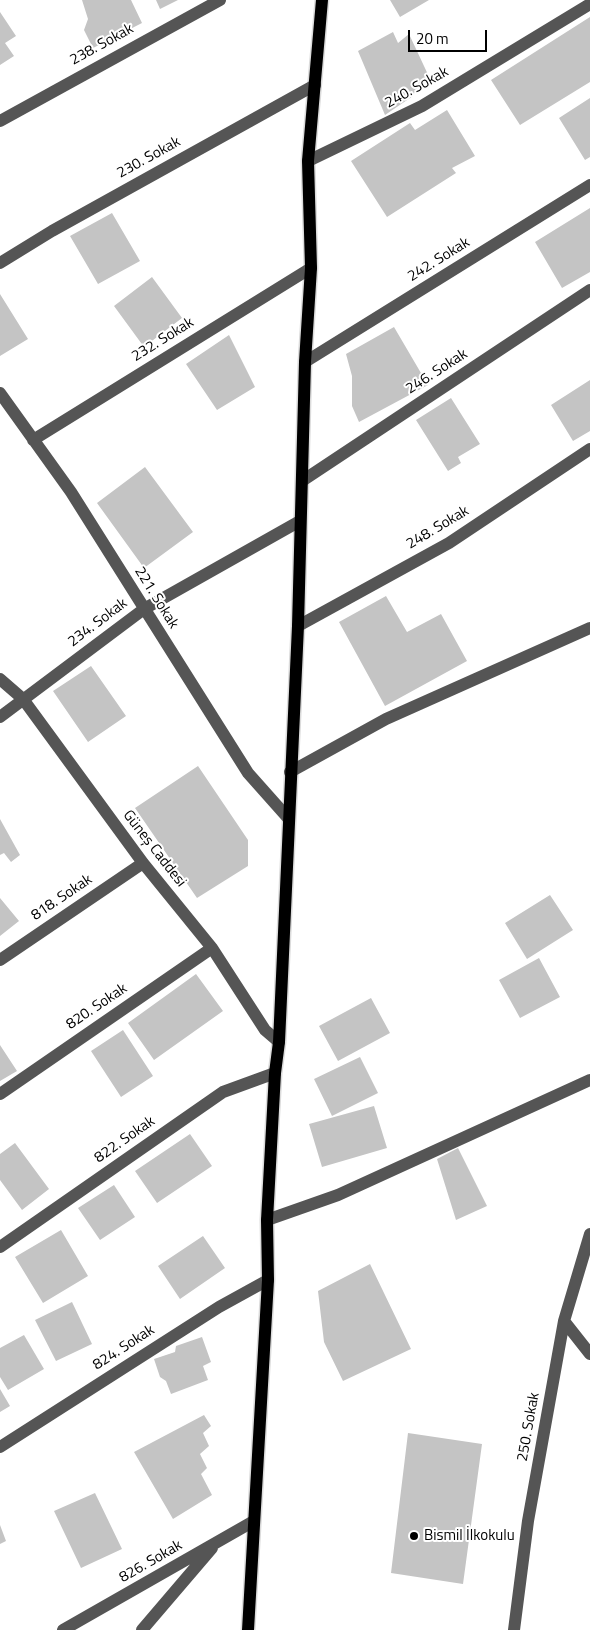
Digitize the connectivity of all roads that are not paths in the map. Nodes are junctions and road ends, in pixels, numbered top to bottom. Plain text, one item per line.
1 (220, 0) edge
2 (322, 0) edge
3 (590, 4) edge
4 (315, 85) junction
5 (0, 121) edge
6 (308, 161) junction
7 (590, 186) edge
8 (0, 263) edge
9 (311, 268) junction
10 (590, 290) edge
11 (305, 362) junction
12 (0, 393) edge
13 (33, 440) junction
14 (590, 449) edge
15 (302, 481) junction
16 (300, 520) junction
17 (144, 609) junction
18 (298, 626) junction
19 (590, 628) edge
20 (0, 679) edge
21 (23, 699) junction
22 (0, 717) edge
23 (290, 772) junction
24 (288, 818) junction
25 (143, 863) junction
26 (212, 948) junction
27 (0, 960) edge
28 (279, 1042) junction
29 (275, 1073) junction
30 (590, 1080) edge
31 (0, 1094) edge
32 (267, 1220) junction
33 (590, 1234) edge
34 (0, 1247) edge
35 (268, 1280) junction
36 (564, 1321) junction
37 (590, 1354) edge
38 (0, 1447) edge
39 (254, 1521) junction
40 (219, 1541) junction
41 (63, 1630) edge
42 (142, 1630) edge
43 (248, 1630) edge
44 (514, 1630) edge

1 - 5 street, 238. Sokak
2 - 4 main road
3 - 6 street, 240. Sokak
4 - 6 main road
4 - 8 street, 230. Sokak
6 - 9 main road
7 - 11 street, 242. Sokak
9 - 11 main road
9 - 13 street, 232. Sokak
10 - 15 street, 246. Sokak
11 - 15 main road
12 - 13 street, 221. Sokak
13 - 17 street, 221. Sokak
14 - 18 street, 248. Sokak
15 - 16 main road
16 - 17 street, 234. Sokak
16 - 18 main road
17 - 21 street, 234. Sokak
17 - 24 street, 221. Sokak
18 - 23 main road
19 - 23 street
20 - 21 street, Güneş Caddesi
21 - 22 street, 234. Sokak
21 - 25 street, Güneş Caddesi
23 - 24 main road
24 - 28 main road
25 - 26 street, Güneş Caddesi
25 - 27 street, 818. Sokak
26 - 28 street, Güneş Caddesi
26 - 31 street, 820. Sokak
28 - 29 main road
29 - 32 main road
29 - 34 street, 822. Sokak
30 - 32 street
32 - 35 main road
33 - 36 street, 250. Sokak
35 - 38 street, 824. Sokak
35 - 39 main road
36 - 37 street
36 - 44 street, 250. Sokak
39 - 40 street, 826. Sokak
39 - 43 main road
40 - 41 street, 826. Sokak
40 - 42 street

